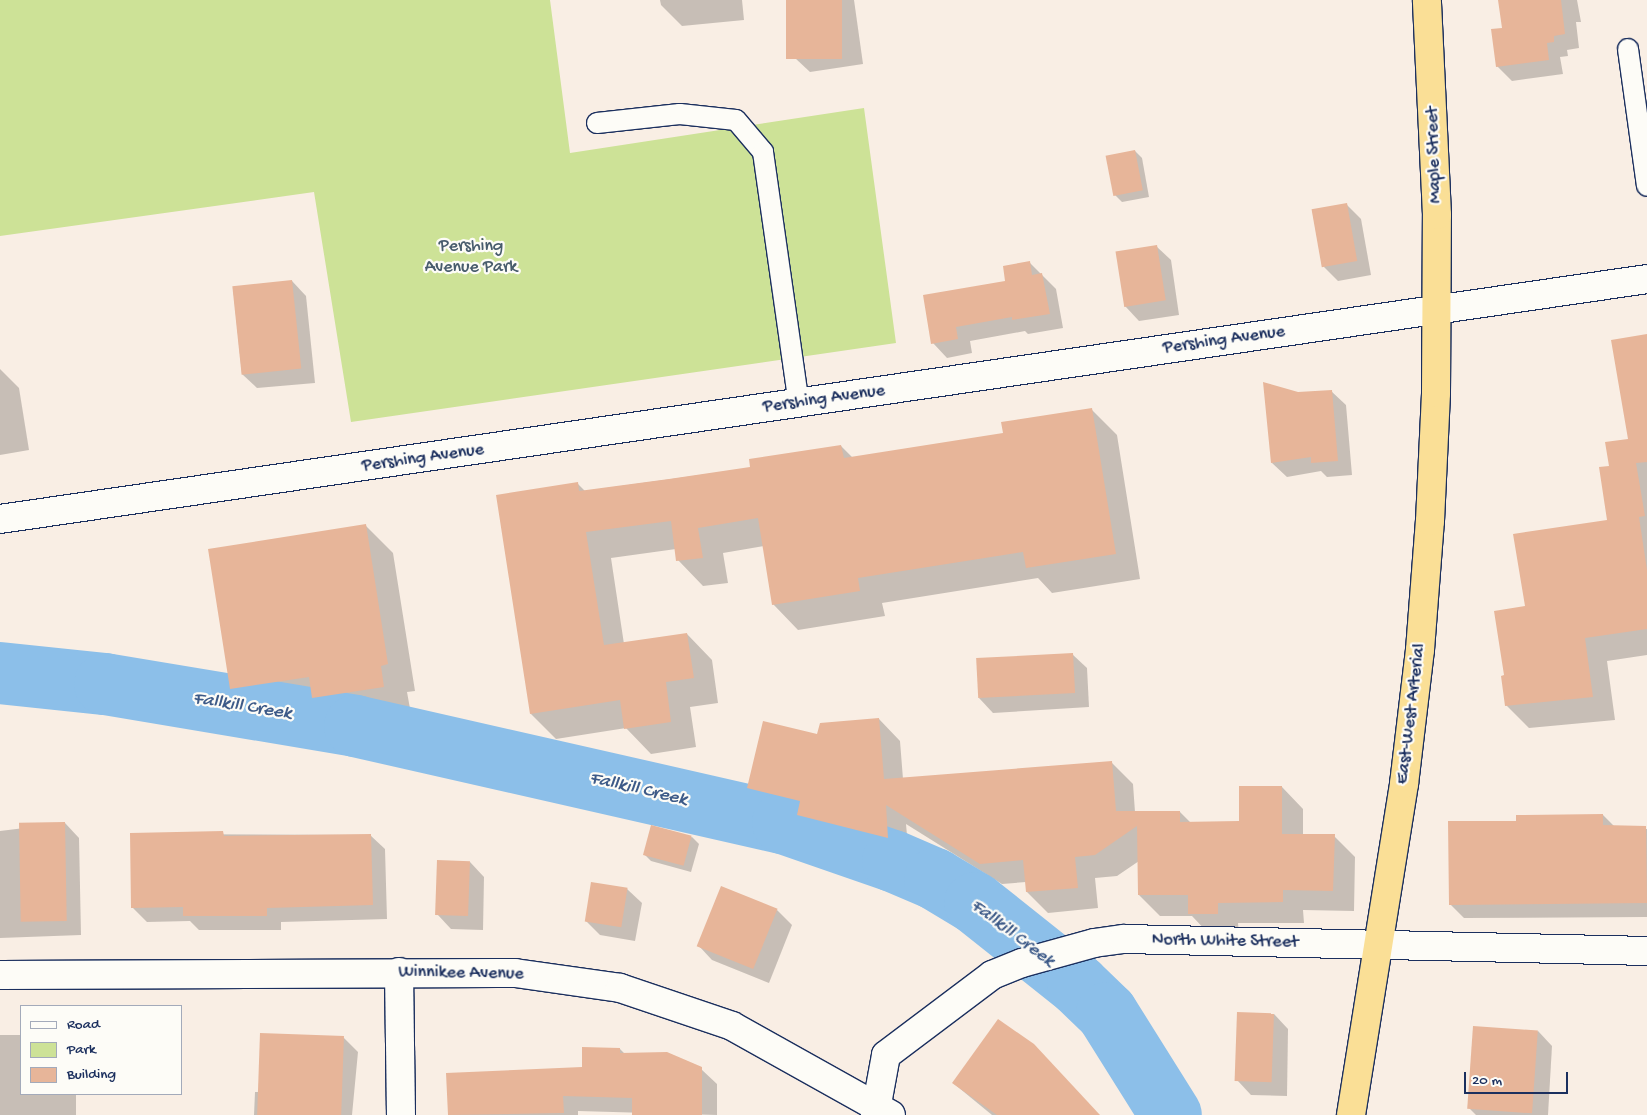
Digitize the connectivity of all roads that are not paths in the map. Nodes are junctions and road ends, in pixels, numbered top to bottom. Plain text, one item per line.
1 (1427, 0) edge
2 (1628, 49) dead end
3 (597, 122) dead end
4 (1647, 186) edge
5 (1647, 279) edge
6 (1437, 309) junction
7 (799, 404) junction
8 (0, 519) edge
9 (1379, 946) junction
10 (1647, 951) edge
11 (399, 972) junction
12 (0, 975) edge
13 (880, 1112) edge
14 (401, 1115) edge
15 (1351, 1115) edge

1 - 6 highway, Maple Street
2 - 4 lane
3 - 7 lane
5 - 6 street, Pershing Avenue
6 - 7 street, Pershing Avenue
6 - 9 highway, East-West Arterial
7 - 8 street, Pershing Avenue
9 - 10 street, North White Street
9 - 13 street, North White Street
9 - 15 highway, East-West Arterial
11 - 12 street, Winnikee Avenue
11 - 13 street, Winnikee Avenue
11 - 14 street

